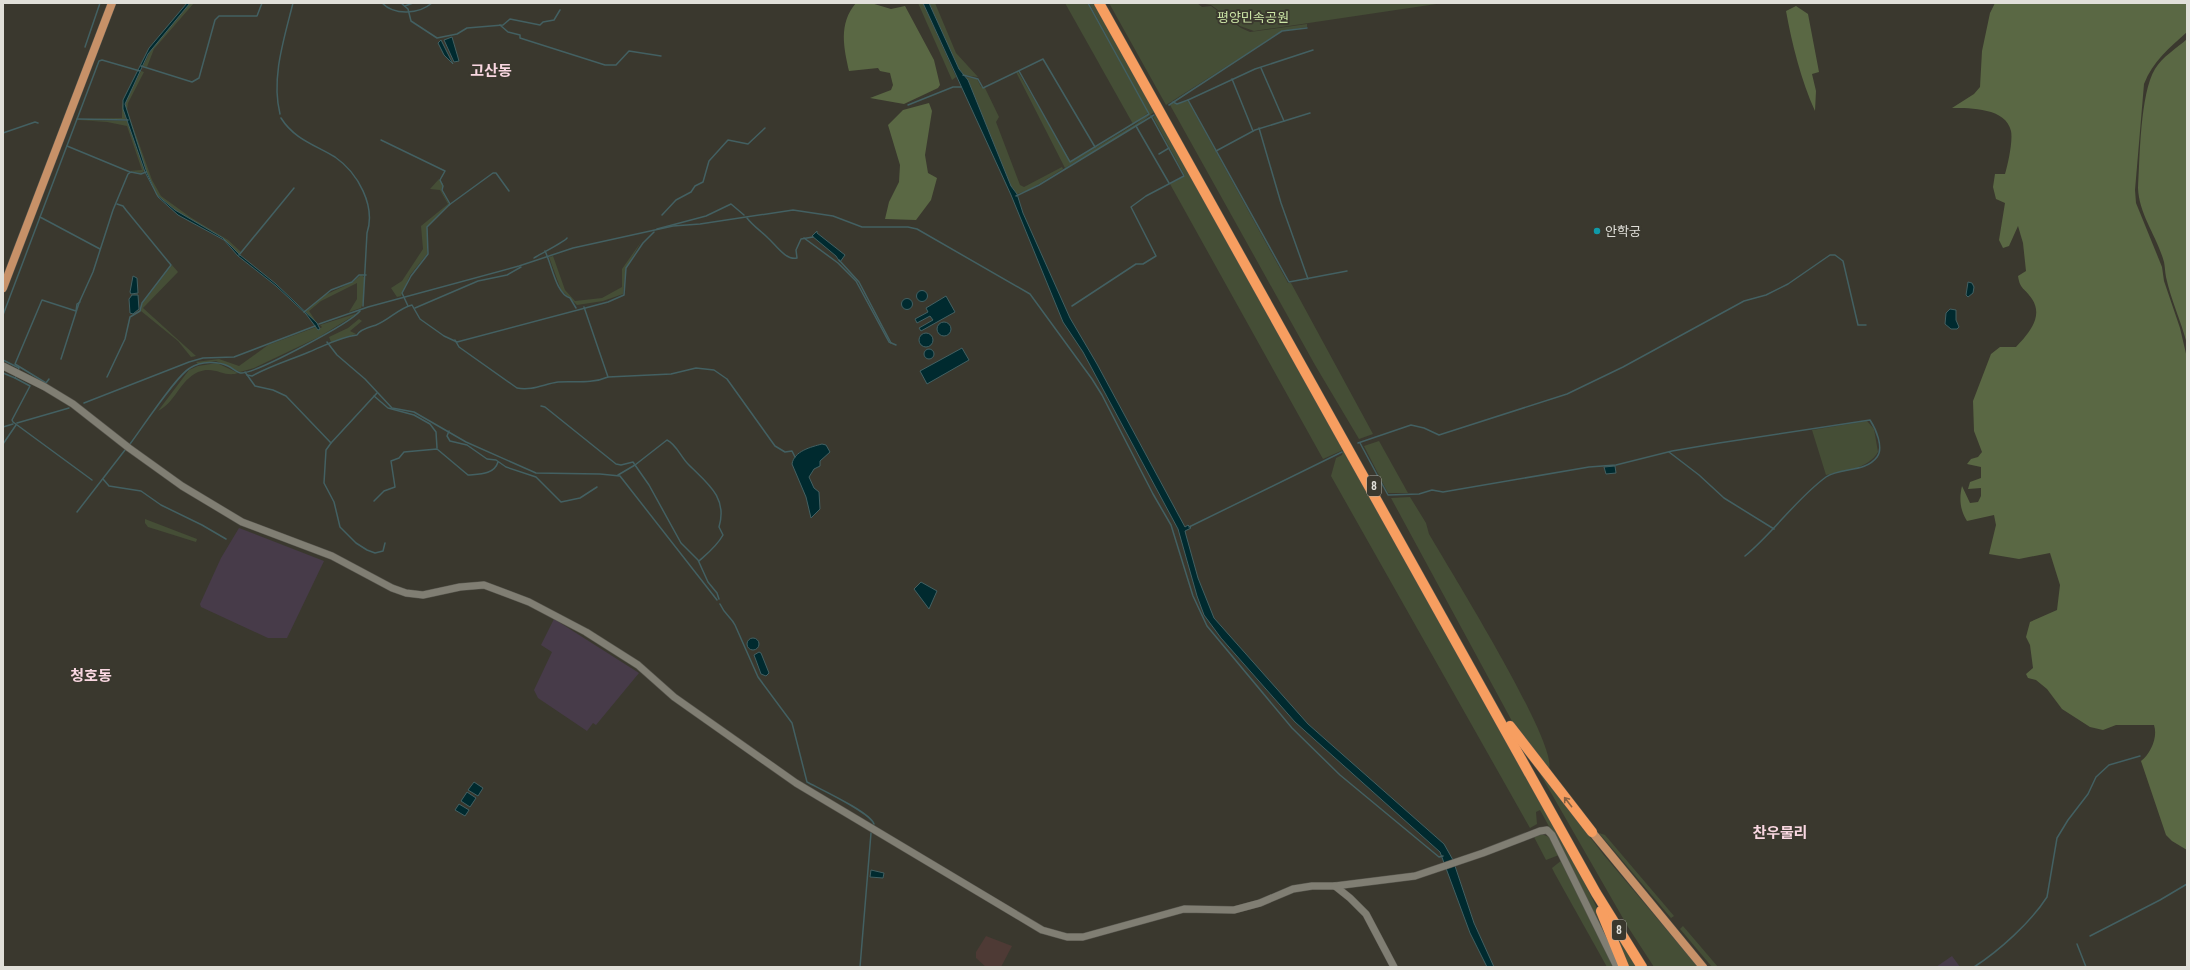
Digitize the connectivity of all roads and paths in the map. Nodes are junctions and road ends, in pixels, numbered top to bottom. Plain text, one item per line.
1 (112, 3) edge
2 (1099, 3) edge
3 (1105, 3) edge
4 (3, 288) edge
5 (3, 366) edge
6 (1510, 726) junction
7 (1592, 832) joint
8 (1335, 886) junction
9 (1596, 893) junction
10 (1394, 967) edge
11 (1616, 967) edge
12 (1624, 967) edge
13 (1642, 967) edge
14 (1647, 967) edge
15 (1703, 967) edge

1 - 4 main road
2 - 9 highway, 8
3 - 6 highway, 8
5 - 8 street
7 -> 6 highway
6 - 14 highway, 8
7 - 15 main road
8 - 10 street
8 - 11 street
9 - 12 highway
9 - 13 highway, 8

